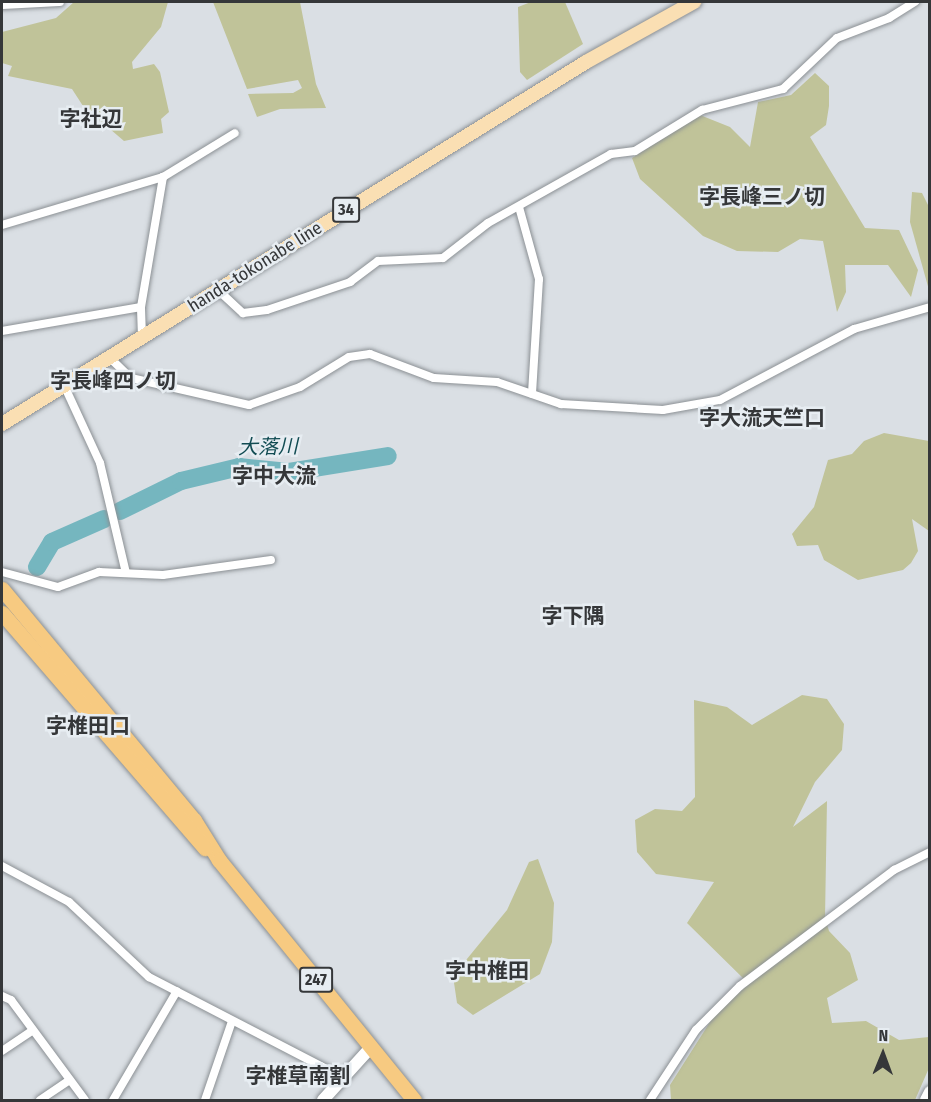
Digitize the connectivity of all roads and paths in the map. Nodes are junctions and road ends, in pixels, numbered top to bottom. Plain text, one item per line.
1 (60, 2) edge
2 (694, 2) edge
3 (915, 2) edge
4 (2, 5) edge
5 (235, 133) dead end
6 (163, 177) junction
7 (519, 207) junction
8 (2, 225) edge
9 (218, 290) junction
10 (141, 307) junction
11 (930, 307) edge
12 (2, 331) edge
13 (142, 337) junction
14 (110, 358) junction
15 (64, 385) junction
16 (532, 394) junction
17 (2, 424) edge
18 (270, 560) dead end
19 (2, 572) edge
20 (126, 573) junction
21 (2, 589) edge
22 (2, 614) edge
23 (930, 852) edge
24 (219, 860) junction
25 (2, 866) edge
26 (177, 991) junction
27 (2, 996) edge
28 (232, 1021) junction
29 (33, 1030) junction
30 (371, 1047) junction
31 (2, 1051) edge
32 (342, 1077) junction
33 (70, 1080) junction
34 (930, 1092) edge
35 (40, 1101) edge
36 (85, 1101) edge
37 (113, 1101) edge
38 (205, 1101) edge
39 (323, 1101) edge
40 (414, 1101) edge
41 (650, 1101) edge
42 (926, 1101) edge

1 - 4 street
2 - 9 main road, handa-tokonabe line / 34
3 - 7 street
5 - 6 street
6 - 8 street
6 - 10 street
7 - 9 street
7 - 16 street
9 - 13 main road, handa-tokonabe line / 34
10 - 12 street
10 - 13 street
11 - 16 street
13 - 14 main road, handa-tokonabe line / 34
14 - 15 main road, handa-tokonabe line / 34
14 - 16 street
15 - 17 main road, handa-tokonabe line / 34
15 - 20 street
18 - 20 street
19 - 20 street
21 - 24 highway, 247
22 - 24 highway, 247
23 - 41 street
24 - 30 highway, 247
25 - 26 street
26 - 28 street
26 - 37 street
27 - 29 street
28 - 32 street
28 - 38 street
29 - 31 street
29 - 33 street
30 - 32 street
30 - 40 highway, 247
32 - 39 street
33 - 35 street
33 - 36 street
34 - 42 street

